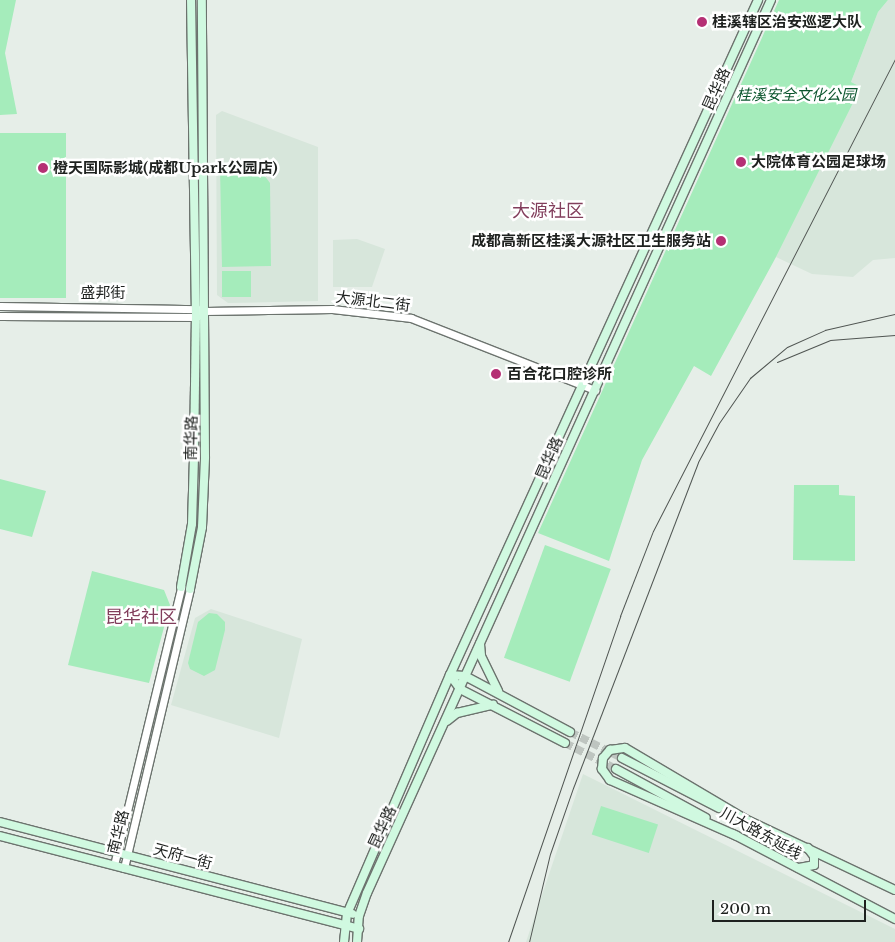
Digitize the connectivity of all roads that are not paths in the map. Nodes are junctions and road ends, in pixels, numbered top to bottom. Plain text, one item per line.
1 (191, 0) edge
2 (202, 0) edge
3 (758, 0) edge
4 (771, 0) edge
5 (0, 306) edge
6 (196, 307) junction
7 (205, 311) junction
8 (0, 316) edge
9 (196, 317) junction
10 (584, 385) junction
11 (595, 390) junction
12 (181, 587) joint
13 (190, 590) joint
14 (480, 643) junction
15 (450, 675) junction
16 (465, 676) junction
17 (460, 688) junction
18 (499, 693) junction
19 (493, 705) junction
20 (444, 723) junction
21 (570, 732) tunnel mouth
22 (565, 743) tunnel mouth
23 (622, 758) tunnel mouth
24 (616, 769) tunnel mouth
25 (745, 819) junction
26 (0, 822) edge
27 (0, 836) edge
28 (737, 836) junction
29 (806, 845) junction
30 (118, 852) junction
31 (127, 855) junction
32 (114, 866) junction
33 (124, 868) junction
34 (797, 868) junction
35 (895, 890) edge
36 (347, 914) junction
37 (359, 916) junction
38 (895, 919) edge
39 (346, 926) junction
40 (359, 929) junction
41 (344, 942) edge
42 (357, 942) edge

1 - 6 main road, 南华路
2 - 7 main road, 南华路
3 - 10 main road, 昆华路
4 - 11 main road, 昆华路
5 - 6 street, 盛邦街
6 - 7 street, 盛邦街
6 - 9 main road, 南华路
7 - 9 street
7 - 10 street, 大源北二街
7 - 13 main road, 南华路
8 - 9 street, 盛邦街
9 - 12 main road, 南华路
10 - 11 street, 大源北二街
10 - 15 main road, 昆华路
11 - 14 main road, 昆华路
12 - 30 street
13 - 31 street, 南华路
14 - 16 main road, 昆华路
14 - 18 main road
15 - 16 main road
15 - 17 main road
15 - 36 main road, 昆华路
16 - 17 main road, 昆华路
16 - 18 main road
17 - 19 main road
17 - 20 main road, 昆华路
18 - 21 main road
19 - 20 main road
19 - 22 main road
20 - 37 main road, 昆华路
23 - 25 main road, 川大路东延线
24 - 28 main road, 川大路东延线
25 - 28 main road
25 - 29 main road, 川大路东延线
26 - 30 main road, 天府一街
27 - 32 main road, 天府一街
28 - 34 main road, 川大路东延线
29 - 34 main road
29 - 35 main road, 川大路东延线
30 - 31 main road, 天府一街
30 - 32 street
31 - 33 street, 南华路
31 - 36 main road, 天府一街
32 - 33 main road, 天府一街
33 - 39 main road, 天府一街
34 - 38 main road, 川大路东延线
36 - 37 main road, 天府一街
36 - 39 main road, 昆华路
37 - 40 main road, 昆华路
39 - 40 main road, 天府一街
39 - 41 main road, 昆华路
40 - 42 main road, 昆华路

